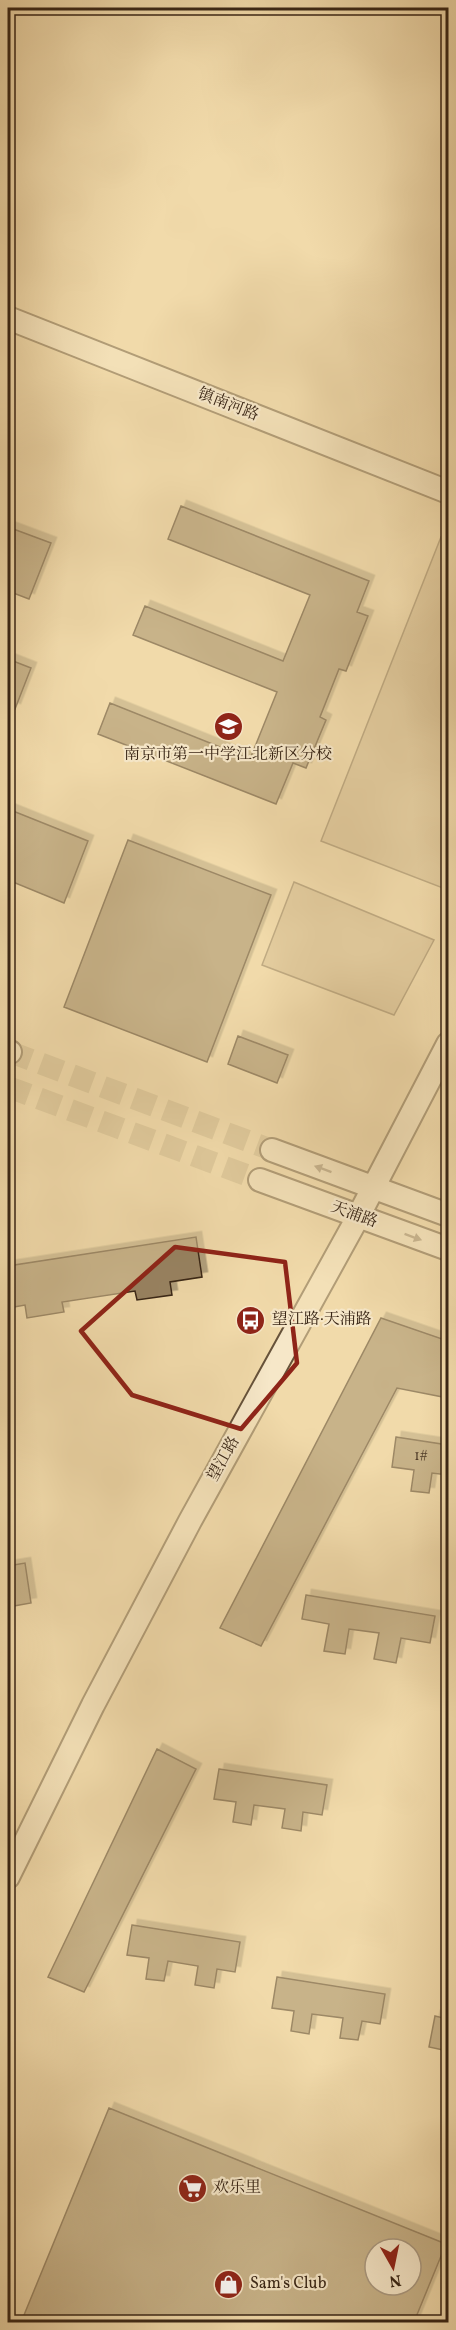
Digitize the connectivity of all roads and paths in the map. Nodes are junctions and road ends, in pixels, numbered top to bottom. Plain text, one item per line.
1 (8, 318) edge
2 (448, 492) edge
3 (448, 1044) edge
4 (272, 1150) tunnel mouth
5 (260, 1180) tunnel mouth
6 (373, 1187) junction
7 (448, 1215) edge
8 (358, 1217) junction
9 (448, 1250) edge
10 (8, 1877) edge

1 - 2 street, 镇南河路
3 - 6 street, 望江路
6 -> 4 street, 天浦路
5 - 8 street, 天浦路
6 - 7 street, 天浦路
6 - 8 street, 望江路
8 -> 9 street, 天浦路
8 - 10 street, 望江路

